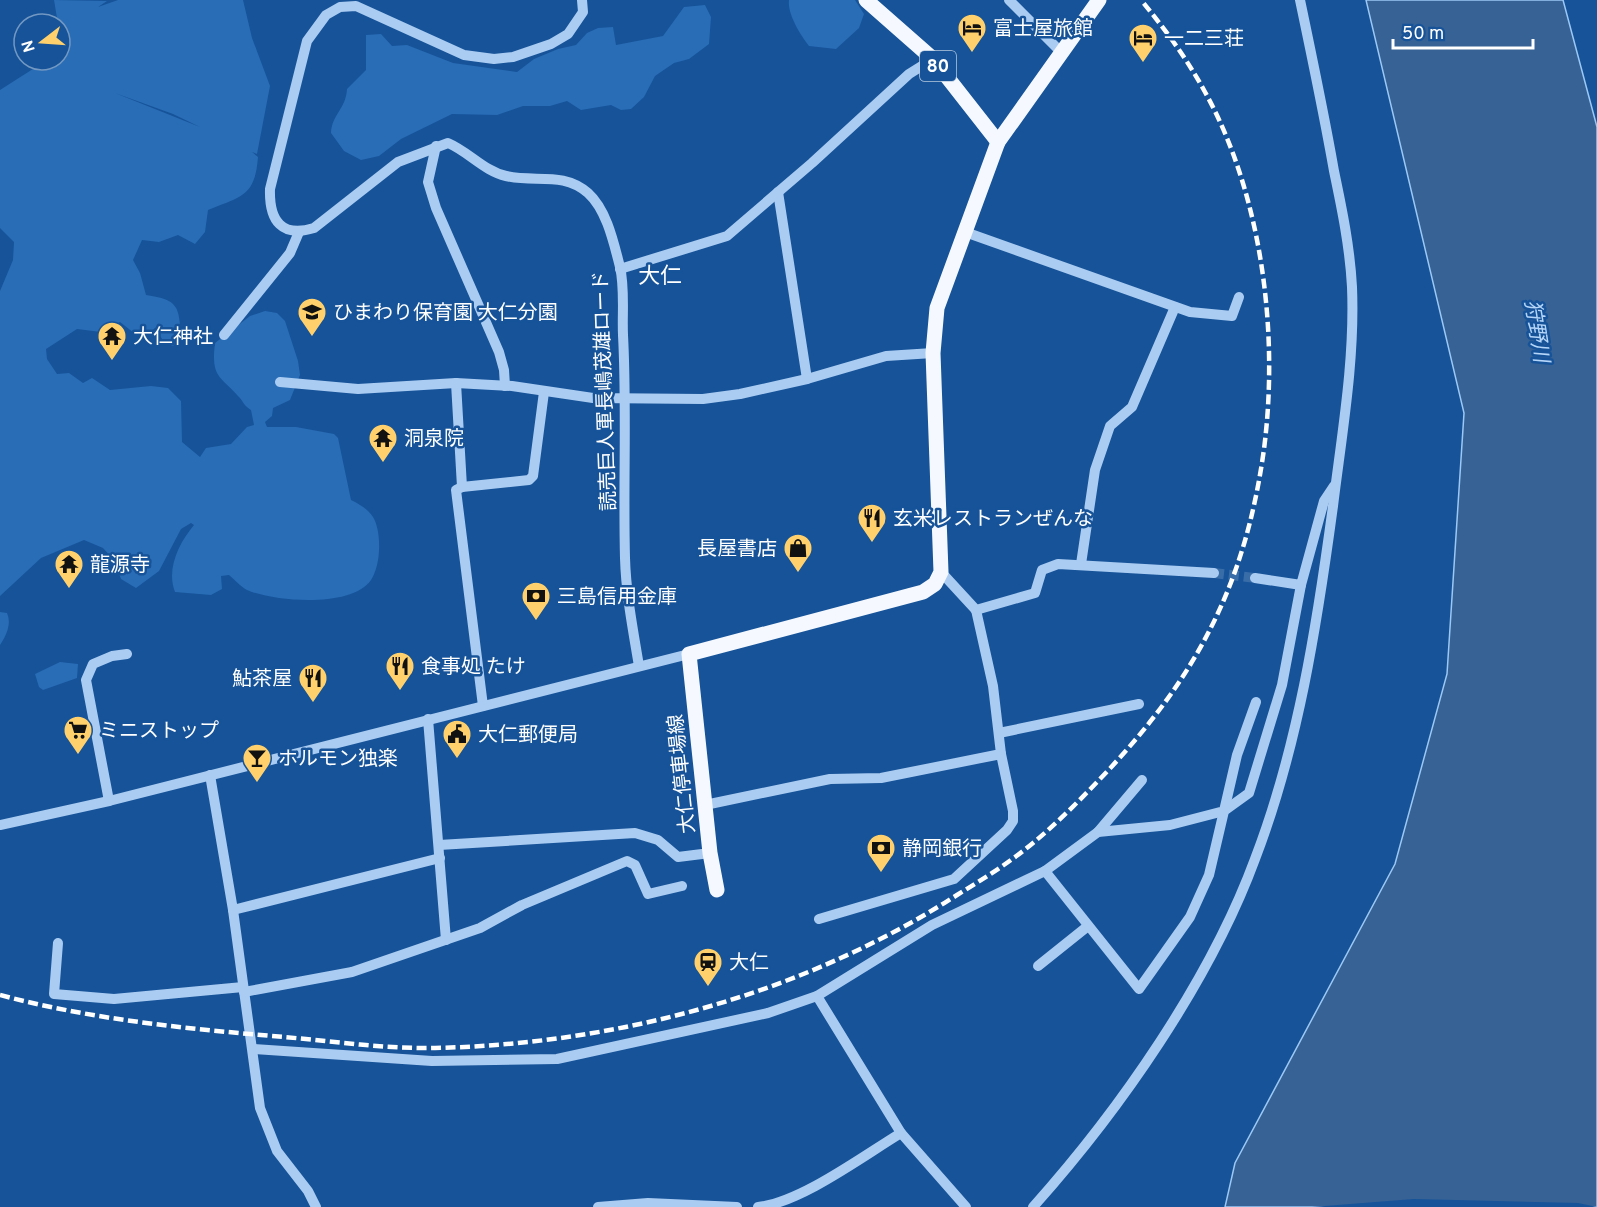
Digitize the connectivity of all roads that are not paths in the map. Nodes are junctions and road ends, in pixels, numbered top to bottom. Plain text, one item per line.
1 (582, 0) edge
2 (866, 0) edge
3 (1009, 0) edge
4 (1100, 0) edge
5 (1300, 0) edge
6 (1061, 52) junction
7 (933, 59) junction
8 (998, 142) junction
9 (436, 146) junction
10 (778, 192) junction
11 (299, 232) junction
12 (965, 232) junction
13 (620, 269) junction
14 (1239, 297) dead end
15 (1175, 307) junction
16 (224, 335) dead end
17 (933, 353) junction
18 (807, 378) junction
19 (280, 382) dead end
20 (456, 383) junction
21 (505, 386) junction
22 (544, 392) junction
23 (626, 399) junction
24 (1336, 484) junction
25 (462, 487) junction
26 (1082, 564) junction
27 (941, 572) junction
28 (1214, 573) tunnel mouth
29 (1255, 578) tunnel mouth
30 (1301, 585) junction
31 (976, 610) junction
32 (127, 654) dead end
33 (688, 654) junction
34 (639, 666) junction
35 (1256, 702) dead end
36 (1139, 704) dead end
37 (483, 706) junction
38 (428, 719) junction
39 (999, 733) junction
40 (1001, 754) junction
41 (210, 775) junction
42 (1142, 780) dead end
43 (109, 801) junction
44 (705, 805) junction
45 (1224, 811) junction
46 (0, 825) edge
47 (1098, 832) junction
48 (439, 844) junction
49 (710, 853) junction
50 (440, 858) junction
51 (1045, 871) junction
52 (682, 886) dead end
53 (717, 890) dead end
54 (233, 910) junction
55 (819, 920) dead end
56 (1088, 926) junction
57 (446, 940) junction
58 (57, 943) dead end
59 (1038, 966) dead end
60 (244, 990) junction
61 (817, 996) junction
62 (253, 1049) junction
63 (901, 1133) junction
64 (316, 1207) edge
65 (598, 1207) edge
66 (737, 1207) edge
67 (758, 1207) edge
68 (966, 1207) edge
69 (1033, 1207) edge

1 - 11 street
2 - 7 main road, 80
3 - 6 street
4 - 6 main road
5 - 24 street
6 - 8 main road
7 - 8 main road, 80
7 - 10 street
8 - 12 main road
9 - 11 street
9 - 13 street, 読売巨人軍長嶋茂雄ロード
9 - 21 street
10 - 13 street
10 - 18 street
11 - 16 street
12 - 15 street
12 - 17 main road
13 - 23 street, 読売巨人軍長嶋茂雄ロード
14 - 15 street
15 - 26 street
17 - 18 street
17 - 27 main road
18 - 23 street
19 - 20 street
20 - 21 street
20 - 25 street
21 - 22 street
22 - 23 street
22 - 25 street
23 - 34 street, 読売巨人軍長嶋茂雄ロード
24 - 30 street
24 - 69 street
25 - 37 street
26 - 28 street
26 - 31 street
27 - 31 street
27 - 33 main road
29 - 30 street
30 - 45 street
31 - 39 street
32 - 43 street
33 - 34 street
33 - 44 main road, 大仁停車場線
34 - 37 street
35 - 45 street
36 - 39 street
37 - 38 street
38 - 41 street
38 - 48 street
39 - 40 street
40 - 44 street
40 - 55 street
41 - 43 street
41 - 54 street
42 - 47 street
43 - 46 street
44 - 49 main road, 大仁停車場線
45 - 47 street
45 - 56 street
47 - 51 street
48 - 49 street
48 - 50 street
49 - 53 main road, 大仁停車場線
50 - 54 street
50 - 57 street
51 - 56 street
51 - 61 street
52 - 57 street
54 - 60 street
56 - 59 street
57 - 60 street
58 - 60 street
60 - 62 street
61 - 62 street
61 - 63 street
62 - 64 street
63 - 67 street
63 - 68 street
65 - 66 street

